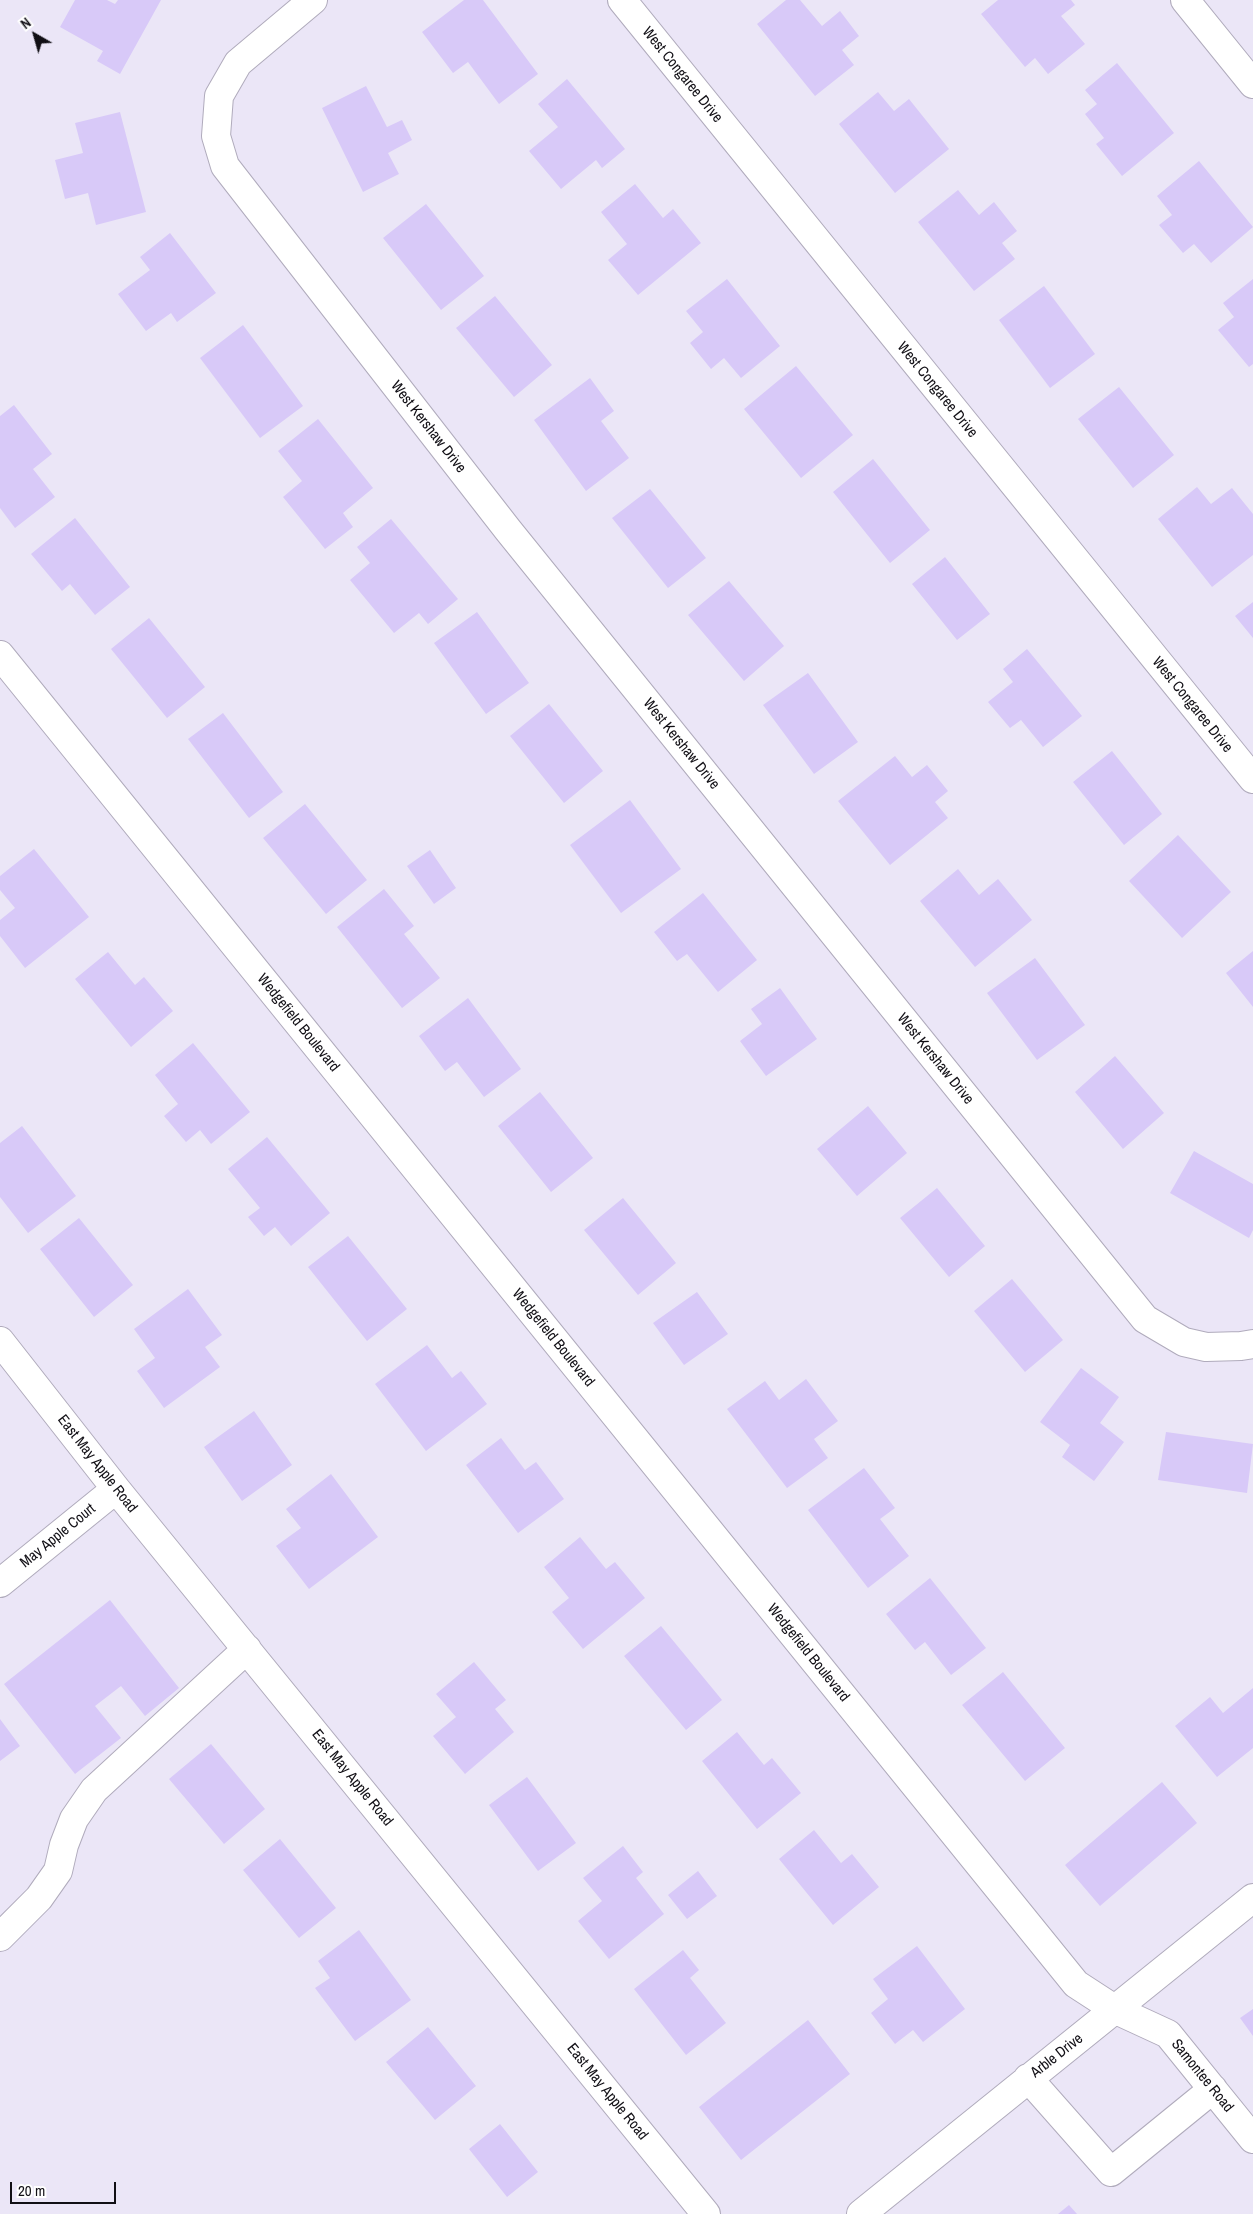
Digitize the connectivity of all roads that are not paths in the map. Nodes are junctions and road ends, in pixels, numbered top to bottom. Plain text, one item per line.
1 (313, 0) edge
2 (622, 0) edge
3 (1185, 0) edge
4 (1253, 84) edge
5 (0, 655) edge
6 (1253, 779) edge
7 (0, 1341) edge
8 (1253, 1344) edge
9 (116, 1489) junction
10 (0, 1584) edge
11 (247, 1649) junction
12 (1253, 1898) edge
13 (0, 1937) edge
14 (1116, 2010) junction
15 (1028, 2078) junction
16 (1213, 2089) junction
17 (1253, 2139) edge
18 (706, 2214) edge
19 (861, 2214) edge

1 - 8 street, West Kershaw Drive
2 - 6 street, West Congaree Drive
3 - 4 street
5 - 14 street, Wedgefield Boulevard
7 - 9 street, East May Apple Road
9 - 10 street, May Apple Court
9 - 11 street, East May Apple Road
11 - 13 street
11 - 18 street, East May Apple Road
12 - 14 street, Arble Drive
14 - 15 street, Arble Drive
14 - 16 street, Samontee Road
15 - 16 street
15 - 19 street, Arble Drive
16 - 17 street, Samontee Road

